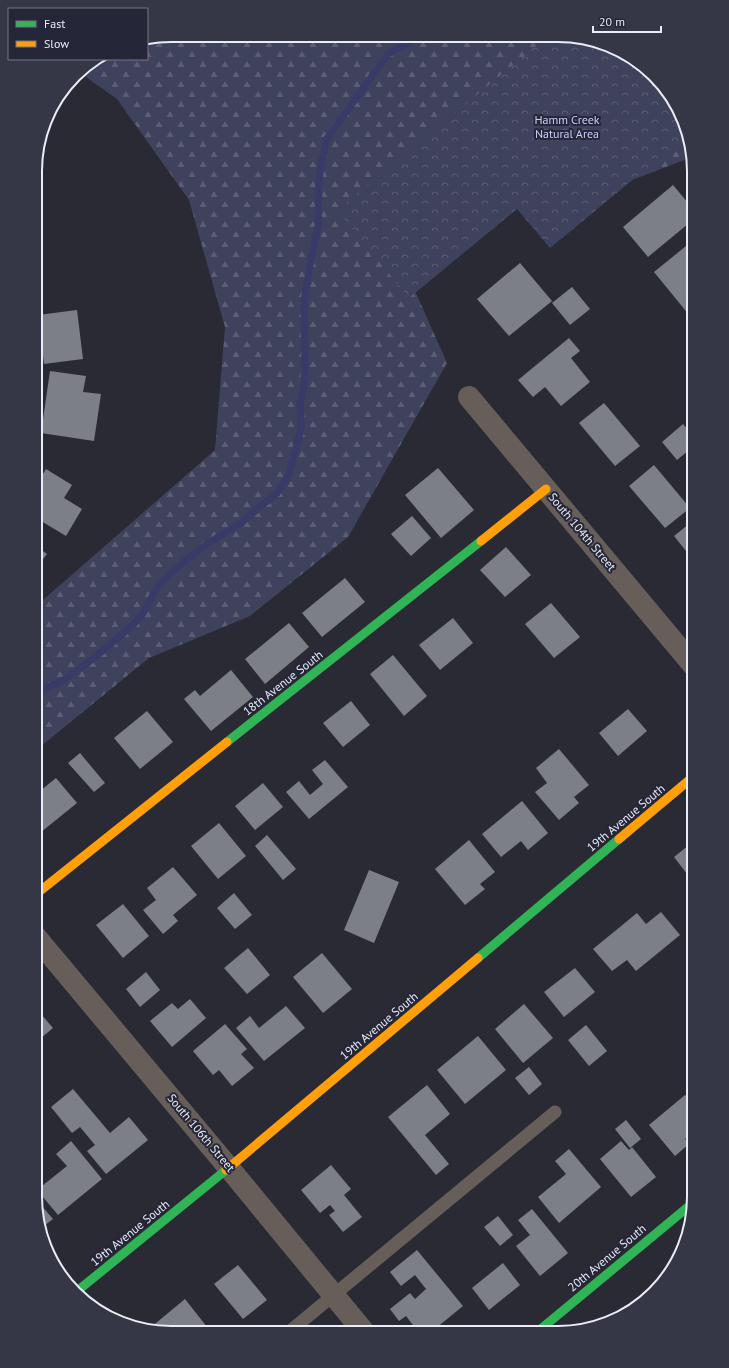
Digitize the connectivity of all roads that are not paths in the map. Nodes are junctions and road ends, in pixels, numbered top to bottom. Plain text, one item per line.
1 (469, 397) dead end
2 (546, 489) junction
3 (687, 658) edge
4 (687, 782) edge
5 (42, 889) edge
6 (42, 944) edge
7 (555, 1112) dead end
8 (229, 1168) junction
9 (687, 1208) edge
10 (80, 1288) edge
11 (334, 1295) junction
12 (296, 1326) edge
13 (359, 1326) edge
14 (545, 1326) edge

1 - 2 street, South 104th Street
2 - 3 street, South 104th Street
2 - 5 street, 18th Avenue South
4 - 8 street, 19th Avenue South
6 - 8 street, South 106th Street
7 - 11 lane
8 - 10 street, 19th Avenue South
8 - 11 street, South 106th Street
9 - 14 street, 20th Avenue South
11 - 12 lane
11 - 13 street, South 106th Street

